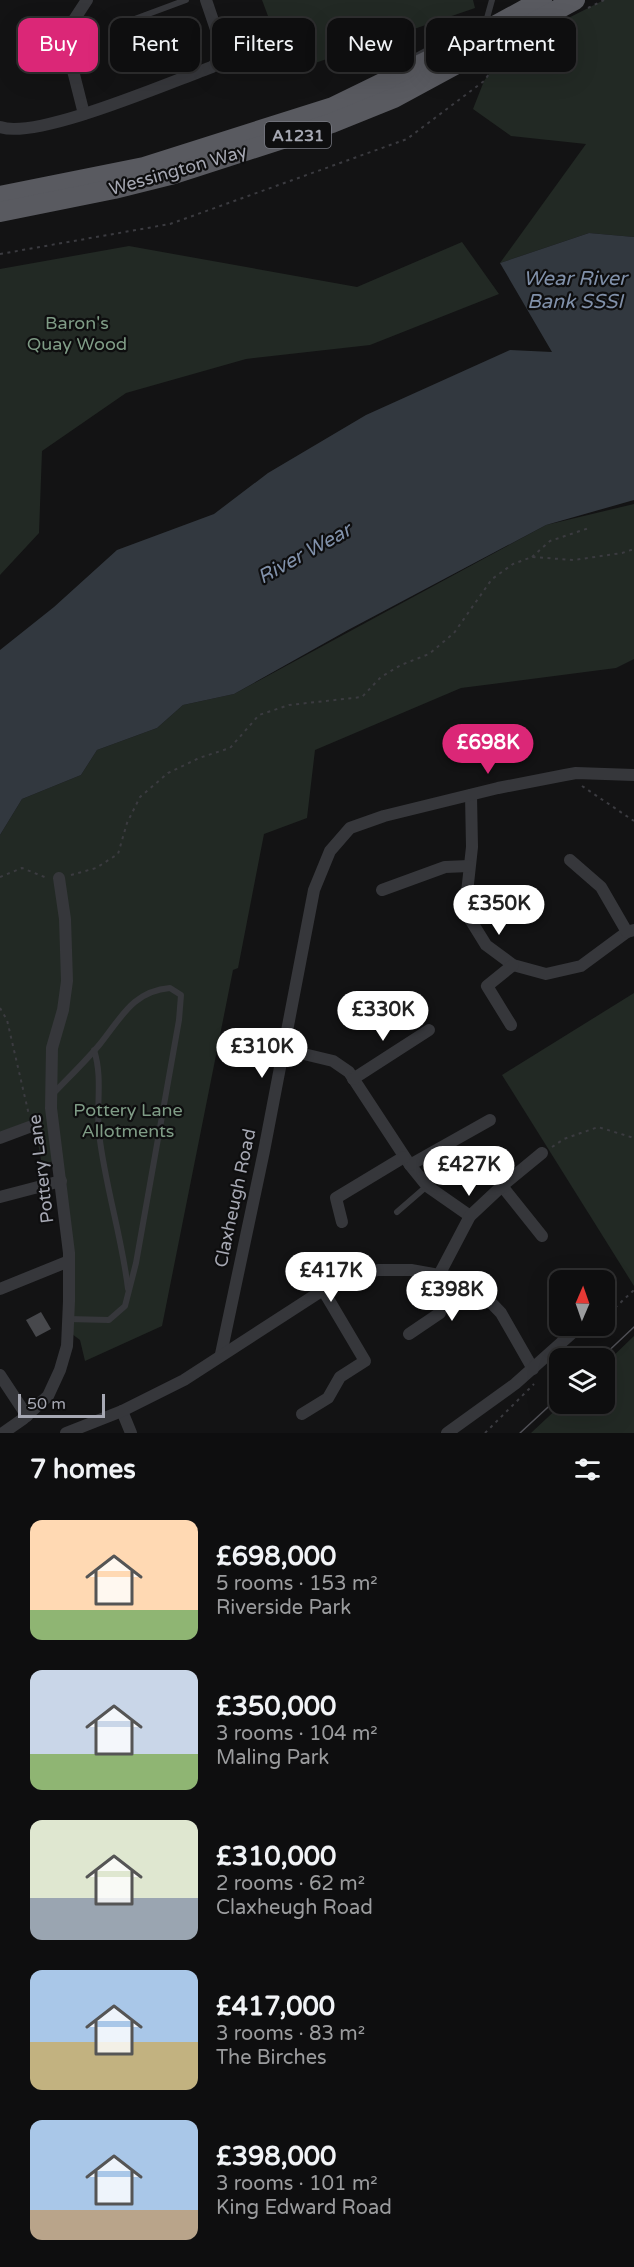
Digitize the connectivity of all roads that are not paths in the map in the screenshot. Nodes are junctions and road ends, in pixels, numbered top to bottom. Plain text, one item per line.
1 (87, 0) edge
2 (186, 0) edge
3 (206, 0) edge
4 (492, 0) edge
5 (542, 0) edge
6 (580, 5) edge
7 (137, 18) edge
8 (414, 57) edge
9 (382, 74) dead end
10 (363, 94) junction
11 (84, 114) junction
12 (0, 127) edge
13 (0, 196) edge
14 (0, 212) edge
15 (634, 775) edge
16 (471, 795) junction
17 (570, 860) dead end
18 (469, 866) junction
19 (59, 878) road end
20 (382, 890) dead end
21 (630, 931) edge
22 (513, 965) junction
23 (511, 1025) dead end
24 (429, 1030) dead end
25 (283, 1049) junction
26 (94, 1050) junction
27 (353, 1078) junction
28 (51, 1095) junction
29 (490, 1120) dead end
30 (32, 1126) road end
31 (0, 1138) edge
32 (542, 1154) road end
33 (407, 1161) junction
34 (61, 1181) junction
35 (427, 1186) junction
36 (502, 1186) junction
37 (0, 1197) edge
38 (398, 1212) dead end
39 (470, 1216) junction
40 (342, 1222) dead end
41 (542, 1236) dead end
42 (69, 1261) junction
43 (445, 1276) junction
44 (0, 1289) edge
45 (323, 1290) junction
46 (128, 1293) junction
47 (68, 1319) junction
48 (409, 1334) dead end
49 (569, 1336) edge
50 (221, 1354) junction
51 (533, 1369) junction
52 (0, 1375) edge
53 (122, 1411) junction
54 (302, 1414) dead end
55 (27, 1416) junction
56 (3, 1433) edge
57 (66, 1433) edge
58 (131, 1433) edge
59 (447, 1433) edge

1 - 11 street
2 - 7 lane
3 - 11 street
4 - 8 lane
5 - 10 highway, Wessington Way / A1231
6 - 14 highway, Wessington Way / A1231
9 - 10 lane
10 - 13 highway, Wessington Way / A1231
11 - 12 street
15 - 16 street
16 - 18 street
16 - 25 street, Claxheugh Road
17 - 21 street
18 - 20 street
18 - 22 street
19 - 28 street, Pottery Lane
21 - 22 street
22 - 23 street
24 - 27 street
25 - 27 street
25 - 50 street, Claxheugh Road
26 - 28 lane
26 - 46 lane
26 - 46 lane
27 - 33 street
28 - 34 street, Pottery Lane
29 - 33 street
30 - 31 street
32 - 36 street
33 - 35 street
33 - 40 street
34 - 37 street
34 - 42 street, Pottery Lane
35 - 38 lane
35 - 39 street
36 - 39 street
36 - 41 street
39 - 43 street
42 - 44 street
42 - 47 street, Pottery Lane
43 - 45 street
43 - 48 street
43 - 51 street
45 - 50 street
45 - 54 street
46 - 47 lane
47 - 55 street, Pottery Lane
49 - 51 street
50 - 53 street
51 - 59 street
52 - 55 street
53 - 57 street
53 - 58 street
55 - 56 street, Pottery Lane

